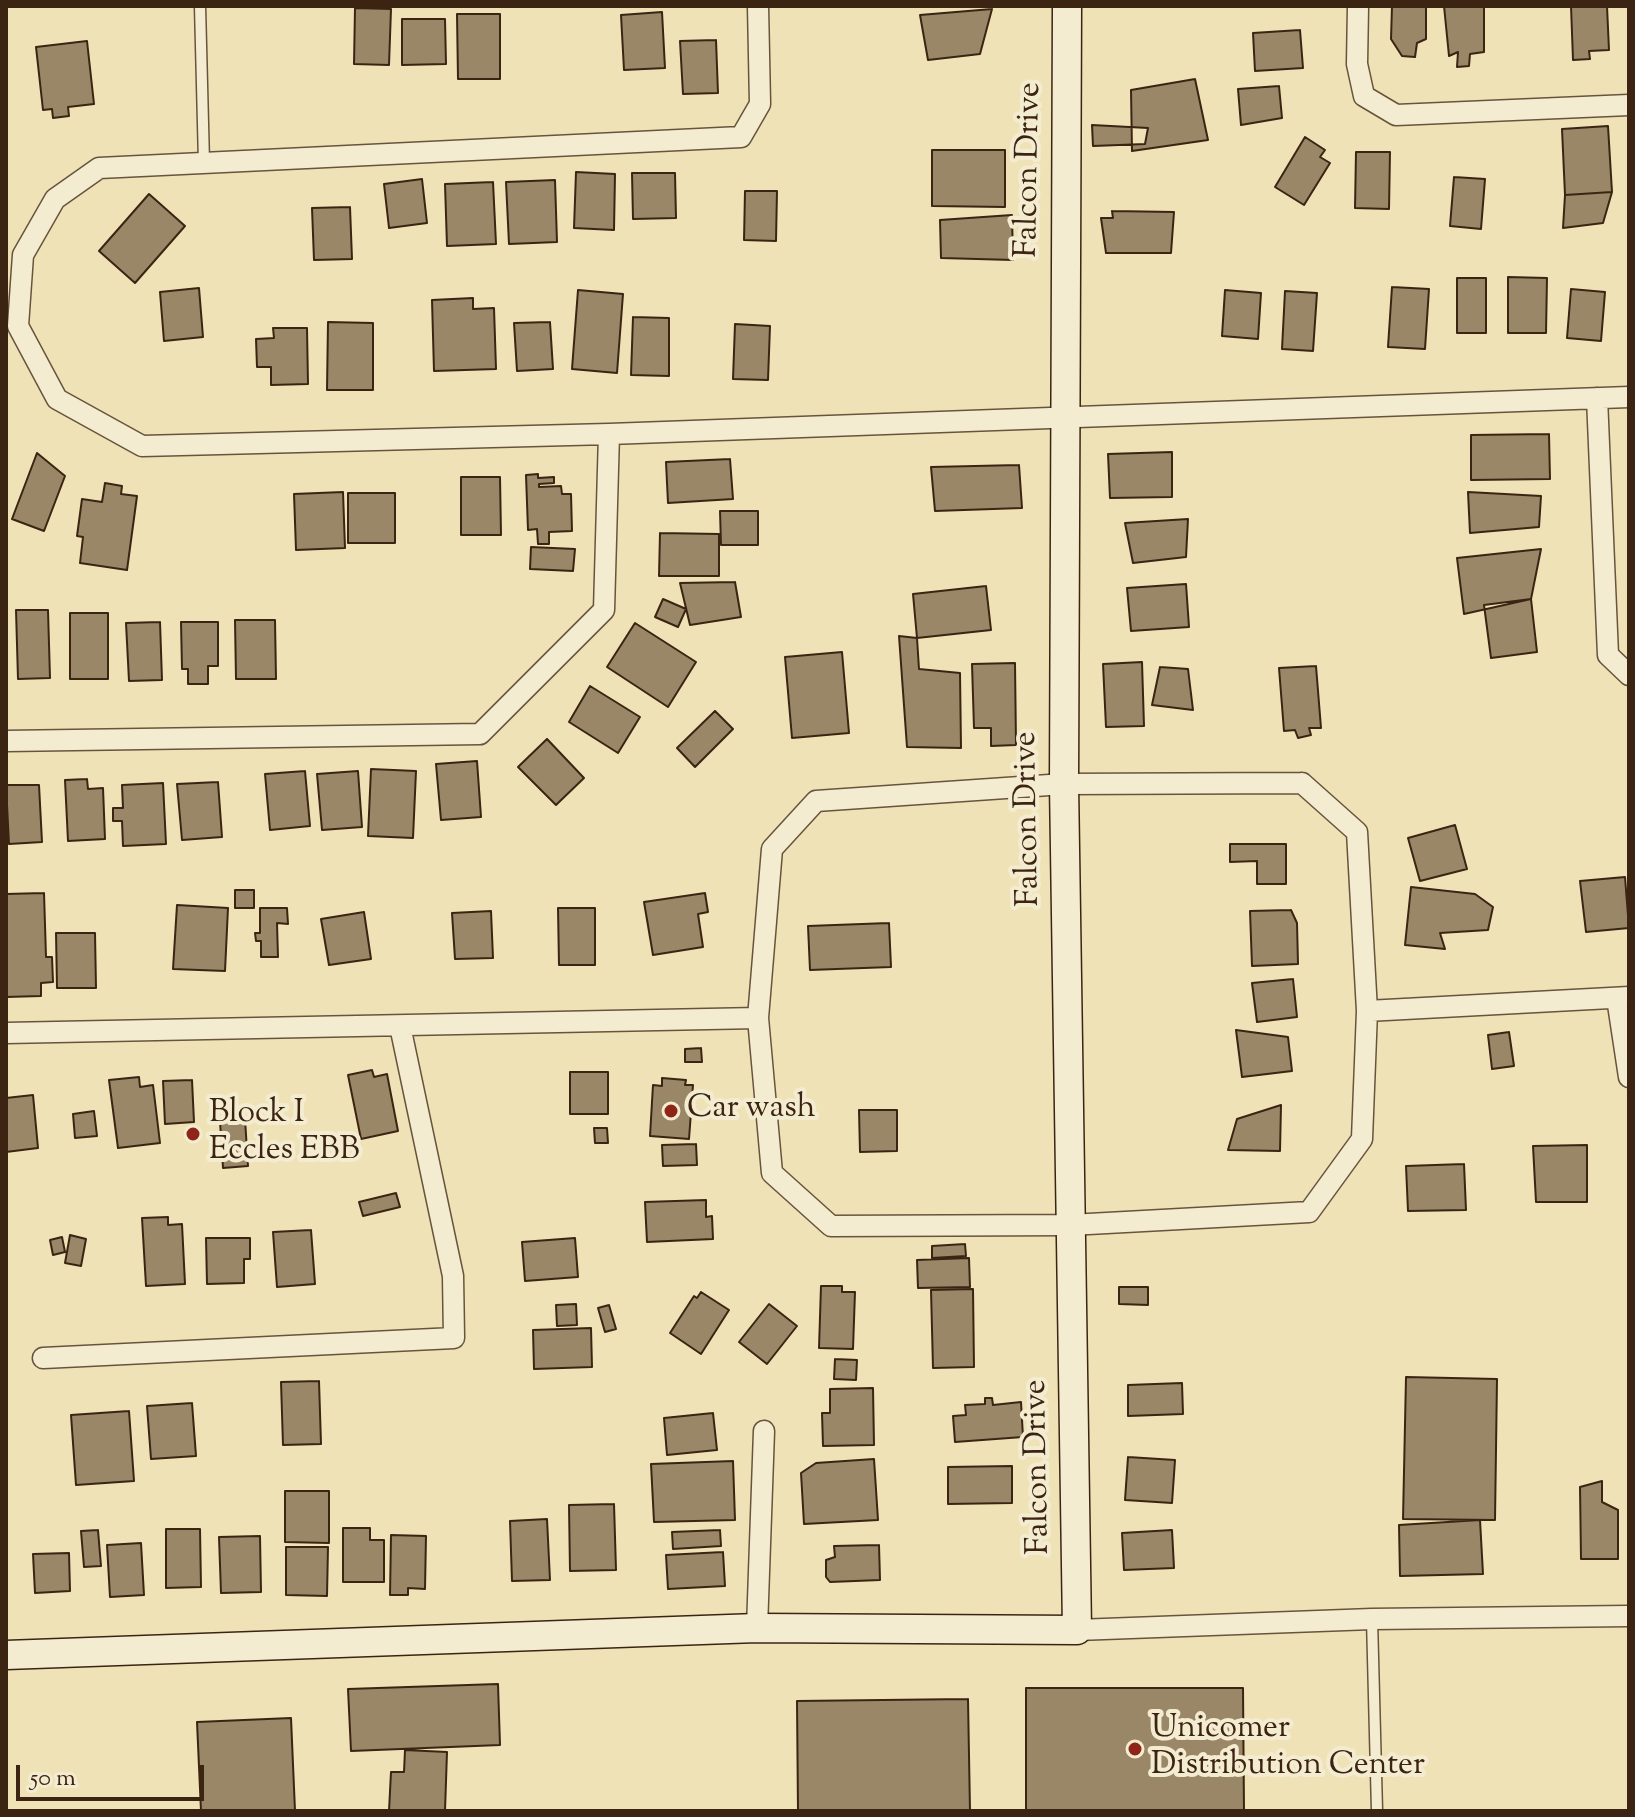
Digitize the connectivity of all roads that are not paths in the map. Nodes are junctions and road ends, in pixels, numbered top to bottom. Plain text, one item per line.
1 (200, 6) edge
2 (758, 6) edge
3 (1067, 6) edge
4 (1358, 6) edge
5 (1629, 105) edge
6 (204, 163) junction
7 (1629, 397) edge
8 (1597, 398) junction
9 (1063, 418) junction
10 (609, 434) junction
11 (1629, 675) edge
12 (6, 741) edge
13 (1064, 784) junction
14 (1623, 997) edge
15 (1367, 1011) junction
16 (758, 1018) junction
17 (400, 1026) junction
18 (6, 1033) edge
19 (1629, 1077) edge
20 (1070, 1225) junction
21 (43, 1358) dead end
22 (764, 1431) dead end
23 (1629, 1616) edge
24 (1372, 1619) junction
25 (757, 1628) junction
26 (1077, 1630) junction
27 (6, 1655) edge
28 (1377, 1811) edge

1 - 6 lane
2 - 6 street
3 - 9 street, Falcon Drive
4 - 5 street
6 - 10 street
7 - 8 street
8 - 9 street
8 - 11 street
9 - 10 street
9 - 13 street, Falcon Drive
10 - 12 street
13 - 15 street
13 - 16 street
13 - 20 street, Falcon Drive
14 - 15 street
14 - 19 street
15 - 20 street
16 - 17 street
16 - 20 street
17 - 18 street
17 - 21 street
20 - 26 street, Falcon Drive
22 - 25 street
23 - 24 street
24 - 26 street
24 - 28 lane
25 - 26 street
25 - 27 street

